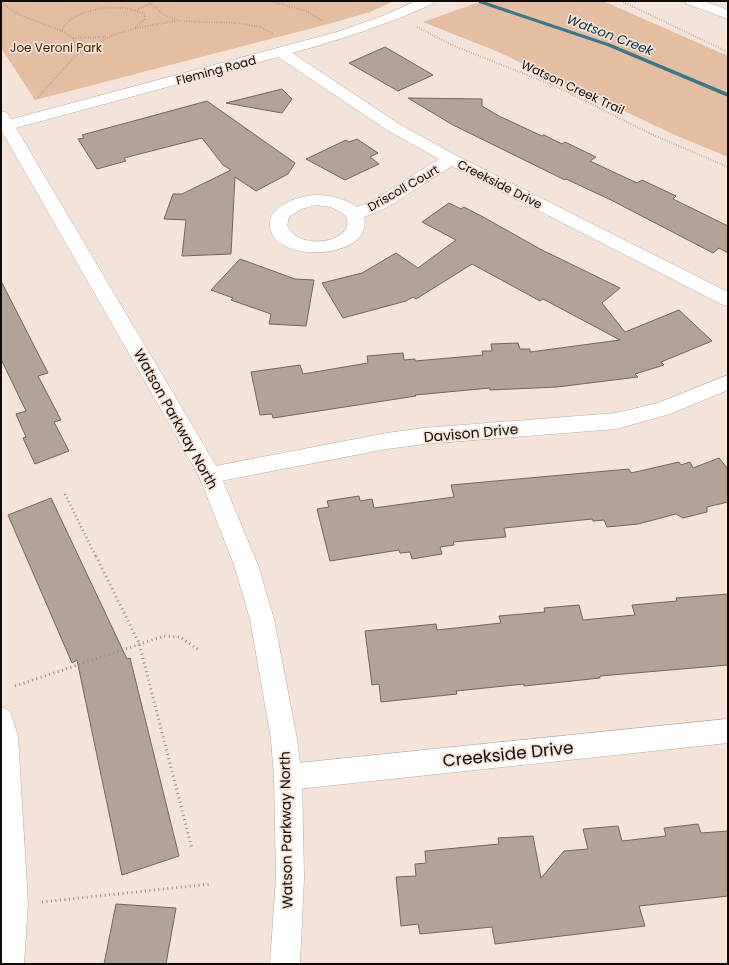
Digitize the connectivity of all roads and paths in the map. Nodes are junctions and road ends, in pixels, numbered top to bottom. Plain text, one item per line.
1 (148, 1) edge
2 (270, 1) edge
3 (427, 1) edge
4 (621, 1) edge
5 (692, 1) edge
6 (1, 3) edge
7 (150, 4) junction
8 (138, 9) junction
9 (728, 15) edge
10 (178, 21) junction
11 (325, 23) dead end
12 (411, 24) dead end
13 (134, 29) junction
14 (62, 32) junction
15 (275, 36) dead end
16 (109, 37) junction
17 (73, 38) junction
18 (280, 52) junction
19 (728, 52) edge
20 (78, 53) junction
21 (34, 101) dead end
22 (3, 123) edge
23 (451, 159) junction
24 (728, 167) edge
25 (354, 216) dead end
26 (728, 300) edge
27 (728, 382) edge
28 (210, 475) junction
29 (65, 494) dead end
30 (139, 643) junction
31 (199, 650) dead end
32 (15, 686) dead end
33 (1, 719) edge
34 (728, 731) edge
35 (288, 777) junction
36 (192, 849) dead end
37 (211, 884) dead end
38 (38, 902) dead end
39 (9, 964) edge
40 (285, 964) edge

1 - 7 path
2 - 11 path
3 - 18 street, Fleming Road
4 - 19 path
5 - 9 street
6 - 14 path
7 - 8 path
7 - 10 path
8 - 13 path
8 - 14 path
10 - 13 path
10 - 15 path
12 - 24 path, Watson Creek Trail
13 - 16 path
14 - 17 path
16 - 17 path
16 - 20 path
17 - 20 path
18 - 22 street, Fleming Road
18 - 23 street, Creekside Drive
20 - 21 path
22 - 28 street, Watson Parkway North
23 - 25 street, Driscoll Court
23 - 26 street, Creekside Drive
27 - 28 street, Davison Drive
28 - 35 street, Watson Parkway North
29 - 30 path
30 - 31 path
30 - 32 path
30 - 36 path
33 - 39 street
34 - 35 street, Creekside Drive
35 - 40 street, Watson Parkway North
37 - 38 path

